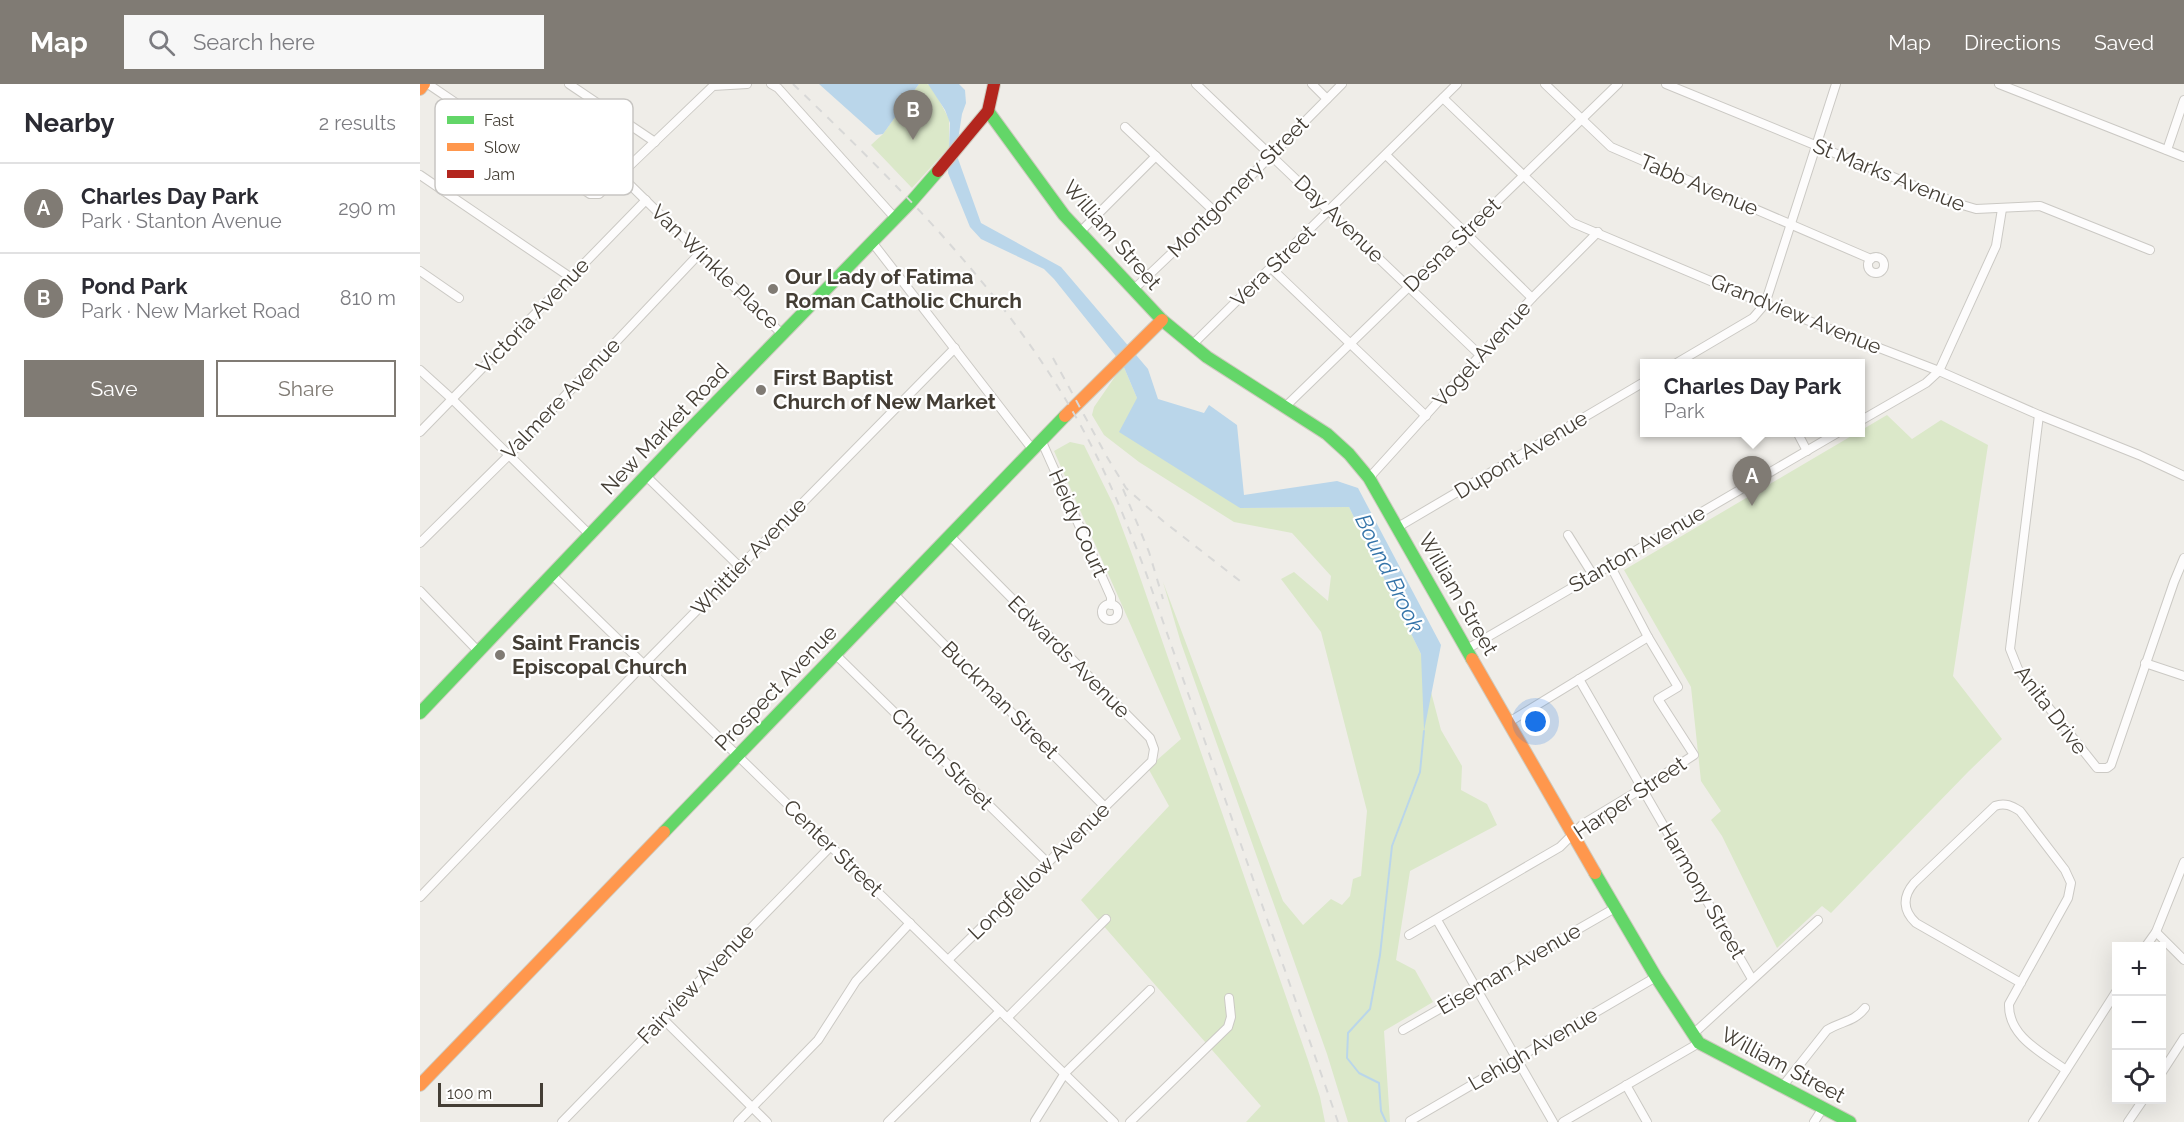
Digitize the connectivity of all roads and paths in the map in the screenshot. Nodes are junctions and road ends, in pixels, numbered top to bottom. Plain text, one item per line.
1 (426, 84) edge
2 (569, 84) edge
3 (747, 84) edge
4 (771, 84) edge
5 (994, 84) edge
6 (1196, 84) edge
7 (1312, 84) edge
8 (1342, 84) edge
9 (1457, 84) edge
10 (1545, 84) edge
11 (1618, 84) edge
12 (1666, 84) edge
13 (1836, 84) edge
14 (2001, 84) edge
15 (712, 85) edge
16 (420, 89) edge
17 (1443, 98) junction
18 (448, 99) edge
19 (591, 99) edge
20 (1327, 99) junction
21 (2184, 100) edge
22 (988, 111) junction
23 (1582, 119) junction
24 (633, 127) edge
25 (1125, 127) dead end
26 (655, 142) junction
27 (1815, 146) junction
28 (2167, 150) junction
29 (1271, 154) junction
30 (1386, 155) junction
31 (1156, 156) junction
32 (2184, 157) edge
33 (633, 163) edge
34 (420, 175) edge
35 (1524, 175) junction
36 (435, 185) edge
37 (633, 188) edge
38 (449, 195) edge
39 (646, 200) junction
40 (2002, 209) junction
41 (1330, 210) junction
42 (1215, 212) junction
43 (895, 218) junction
44 (1791, 224) junction
45 (1598, 232) junction
46 (1079, 233) junction
47 (1465, 233) junction
48 (872, 242) junction
49 (2150, 250) dead end
50 (700, 253) junction
51 (1871, 259) dead end
52 (1271, 268) junction
53 (420, 271) edge
54 (570, 277) junction
55 (1409, 287) junction
56 (1133, 290) junction
57 (459, 298) dead end
58 (1532, 298) junction
59 (1765, 304) junction
60 (1162, 320) junction
61 (783, 335) junction
62 (1352, 344) junction
63 (1191, 346) junction
64 (955, 348) junction
65 (1481, 356) junction
66 (1682, 359) edge
67 (420, 370) edge
68 (1939, 371) junction
69 (1640, 384) edge
70 (452, 399) junction
71 (1286, 406) junction
72 (1426, 416) junction
73 (2039, 416) junction
74 (1865, 418) edge
75 (420, 432) edge
76 (1800, 437) edge
77 (1831, 437) edge
78 (1038, 446) junction
79 (1807, 451) junction
80 (509, 454) junction
81 (646, 476) junction
82 (2184, 476) edge
83 (1369, 477) junction
84 (1398, 527) junction
85 (590, 535) junction
86 (1568, 535) dead end
87 (950, 537) junction
88 (420, 543) edge
89 (2184, 558) edge
90 (1610, 565) junction
91 (740, 567) junction
92 (552, 575) junction
93 (1593, 575) junction
94 (420, 591) edge
95 (894, 594) junction
96 (1112, 605) dead end
97 (1648, 637) junction
98 (1467, 649) junction
99 (478, 651) junction
100 (836, 655) junction
101 (2145, 663) junction
102 (643, 665) junction
103 (2184, 676) edge
104 (1579, 680) junction
105 (420, 713) edge
106 (1509, 722) junction
107 (739, 756) junction
108 (1130, 783) joint
109 (1643, 788) junction
110 (1105, 807) junction
111 (1573, 834) junction
112 (831, 846) junction
113 (2184, 862) edge
114 (1048, 863) junction
115 (420, 897) edge
116 (1614, 908) junction
117 (1106, 919) dead end
118 (1437, 920) junction
119 (1818, 920) dead end
120 (910, 923) junction
121 (2156, 932) junction
122 (1409, 935) dead end
123 (2149, 942) edge
124 (948, 960) junction
125 (2184, 960) edge
126 (1656, 977) junction
127 (1752, 979) junction
128 (2021, 983) junction
129 (1477, 988) junction
130 (1150, 990) dead end
131 (2113, 996) edge
132 (1229, 998) dead end
133 (1865, 1008) dead end
134 (1000, 1011) junction
135 (662, 1018) junction
136 (1007, 1018) junction
137 (1403, 1030) dead end
138 (2184, 1038) edge
139 (1696, 1039) junction
140 (1516, 1058) junction
141 (2166, 1066) edge
142 (2066, 1070) junction
143 (1065, 1074) junction
144 (420, 1085) edge
145 (1626, 1085) junction
146 (1782, 1087) junction
147 (2140, 1104) edge
148 (752, 1107) junction
149 (1823, 1108) junction
150 (1410, 1120) dead end
151 (1035, 1121) edge
152 (562, 1122) edge
153 (738, 1122) edge
154 (767, 1122) edge
155 (888, 1122) edge
156 (1114, 1122) edge
157 (1130, 1122) edge
158 (1552, 1122) edge
159 (1563, 1122) edge
160 (1647, 1122) edge
161 (1814, 1122) edge
162 (1850, 1122) edge
163 (2033, 1122) edge
164 (2128, 1122) edge

1 - 16 street
1 - 18 street
2 - 19 street
3 - 15 street
4 - 43 street
5 - 22 street
6 - 29 street, Day Avenue
7 - 20 street
8 - 20 street, Montgomery Street
9 - 17 street, Vera Street
10 - 23 street, Tabb Avenue
11 - 23 street, Desna Street
12 - 27 street, St Marks Avenue
13 - 27 street
14 - 28 street
15 - 26 street
17 - 30 street, Vera Street
17 - 35 street, Grandview Avenue
20 - 29 street, Montgomery Street
21 - 28 street
22 - 43 street, New Market Road
22 - 46 street, William Street
23 - 35 street, Desna Street
23 - 44 street, Tabb Avenue
24 - 26 street
25 - 31 street
26 - 33 street
27 - 40 street, St Marks Avenue
27 - 44 street
28 - 32 street
29 - 41 street, Day Avenue
29 - 42 street, Montgomery Street
30 - 41 street, Vera Street
30 - 47 street
31 - 42 street
31 - 46 street
34 - 36 street
35 - 45 street, Grandview Avenue
35 - 47 street, Desna Street
37 - 39 street, Van Winkle Place
38 - 54 street
39 - 50 street, Van Winkle Place
39 - 54 street, Victoria Avenue
40 - 49 street, St Marks Avenue
40 - 68 street
41 - 52 street, Vera Street
41 - 55 street, Day Avenue
42 - 56 street, Montgomery Street
43 - 48 street, New Market Road
44 - 51 street, Tabb Avenue
44 - 59 street
45 - 58 street, Vogel Avenue
45 - 59 street, Grandview Avenue
46 - 56 street, William Street
47 - 55 street, Desna Street
47 - 58 street
48 - 61 street, New Market Road
48 - 64 street, Heidy Court
50 - 61 street, Van Winkle Place
50 - 80 street, Valmere Avenue
52 - 62 street
52 - 63 street, Vera Street
53 - 57 street
54 - 70 street, Victoria Avenue
55 - 62 street, Desna Street
55 - 65 street, Day Avenue
56 - 60 street, William Street
58 - 65 street, Vogel Avenue
59 - 66 street
59 - 68 street, Grandview Avenue
60 - 63 street, William Street
60 - 78 street, Prospect Avenue
61 - 81 street, New Market Road
62 - 71 street, Desna Street
62 - 72 street
63 - 71 street, William Street
64 - 78 street, Heidy Court
64 - 91 street, Whittier Avenue
65 - 72 street, Vogel Avenue
67 - 70 street
68 - 73 street, Grandview Avenue
68 - 74 street
69 - 84 street, Dupont Avenue
70 - 75 street, Victoria Avenue
70 - 80 street
71 - 83 street, William Street
72 - 83 street, Vogel Avenue
73 - 82 street, Grandview Avenue
73 - 101 street, Anita Drive
76 - 79 street
77 - 79 street, Stanton Avenue
78 - 87 street, Prospect Avenue
78 - 96 street, Heidy Court
79 - 90 street, Stanton Avenue
80 - 85 street
80 - 88 street, Valmere Avenue
81 - 85 street, New Market Road
81 - 91 street
83 - 84 street, William Street
84 - 98 street, William Street
85 - 92 street, New Market Road
86 - 93 street
87 - 95 street, Prospect Avenue
87 - 108 street, Edwards Avenue
89 - 101 street, Anita Drive
90 - 93 street, Stanton Avenue
90 - 97 street
91 - 102 street, Whittier Avenue
92 - 99 street, New Market Road
92 - 102 street, Center Street
93 - 98 street, Stanton Avenue
94 - 99 street
95 - 100 street, Prospect Avenue
95 - 110 street, Buckman Street
97 - 104 street
97 - 109 street, Harper Street
98 - 106 street, William Street
99 - 105 street, New Market Road
100 - 107 street, Prospect Avenue
100 - 114 street, Church Street
101 - 103 street
102 - 107 street, Center Street
102 - 115 street, Whittier Avenue
104 - 106 street
104 - 109 street, Harmony Street
106 - 111 street, William Street
107 - 112 street, Center Street
107 - 144 street, Prospect Avenue
108 - 110 street, Longfellow Avenue
109 - 111 street, Harper Street
109 - 127 street, Harmony Street
110 - 114 street, Longfellow Avenue
111 - 116 street, William Street
111 - 118 street, Harper Street
112 - 120 street, Center Street
112 - 135 street, Fairview Avenue
113 - 121 street
114 - 124 street, Longfellow Avenue
116 - 126 street, William Street
116 - 129 street, Eiseman Avenue
117 - 136 street
118 - 122 street, Harper Street
118 - 129 street
119 - 127 street
120 - 124 street, Center Street
120 - 148 street
121 - 123 street
121 - 125 street
124 - 134 street, Center Street
126 - 139 street, William Street
126 - 140 street, Lehigh Avenue
127 - 139 street
128 - 128 street
128 - 142 street
129 - 137 street, Eiseman Avenue
129 - 140 street
130 - 143 street
131 - 142 street
132 - 157 street
133 - 146 street
134 - 136 street, Center Street
134 - 155 street
135 - 148 street
135 - 152 street, Fairview Avenue
136 - 143 street, Center Street
138 - 141 street
139 - 145 street
139 - 146 street, William Street
140 - 150 street, Lehigh Avenue
140 - 158 street
142 - 163 street
143 - 151 street
143 - 156 street, Center Street
145 - 159 street
145 - 160 street
146 - 149 street, William Street
147 - 164 street
148 - 153 street
148 - 154 street
149 - 161 street
149 - 162 street, William Street

